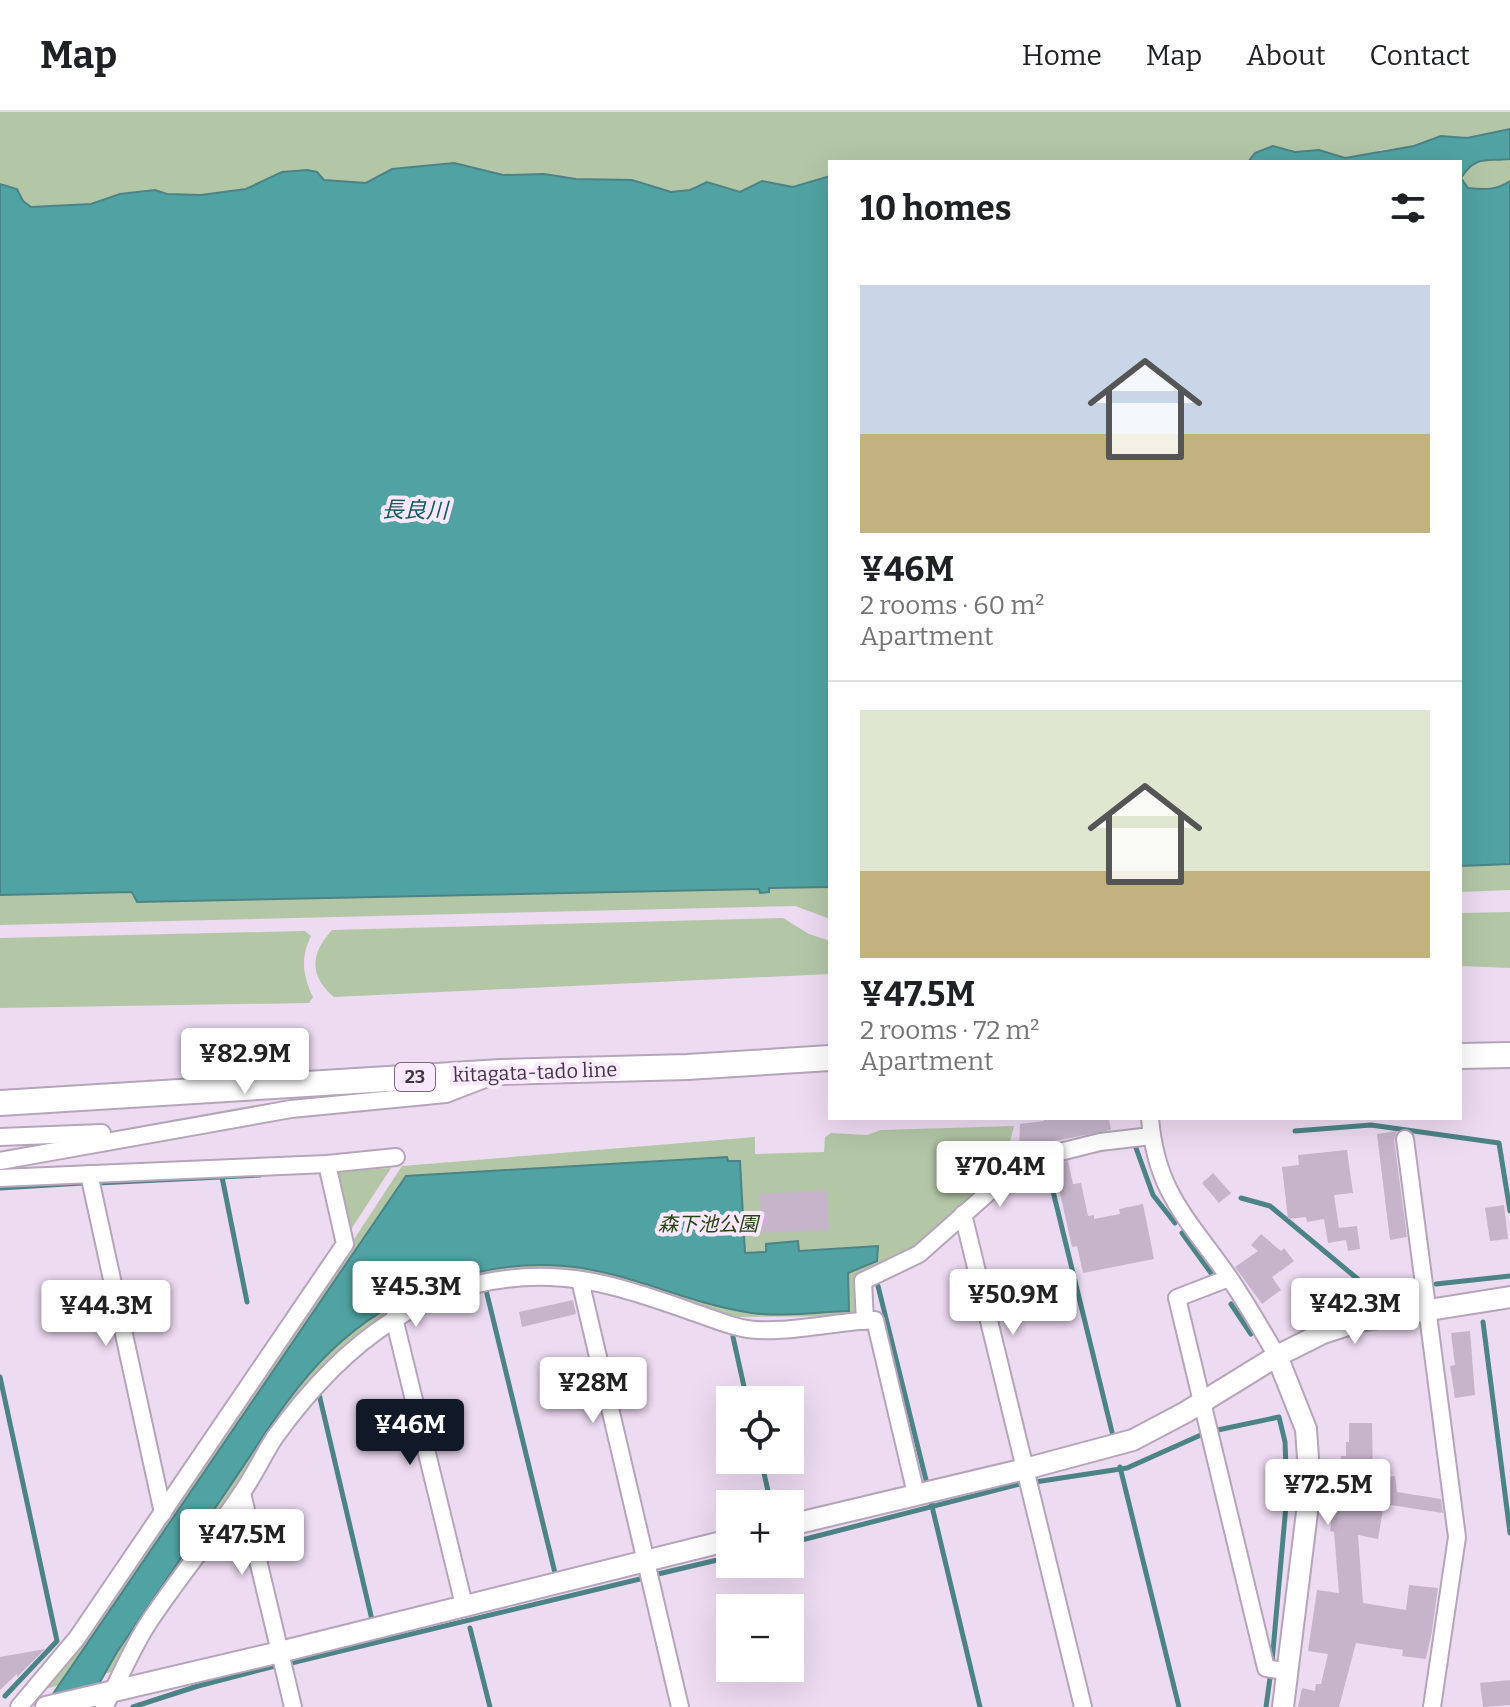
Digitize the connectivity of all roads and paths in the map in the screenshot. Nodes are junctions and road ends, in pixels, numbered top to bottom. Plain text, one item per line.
1 (1510, 1055) edge
2 (1462, 1056) edge
3 (828, 1058) edge
4 (501, 1072) junction
5 (0, 1103) edge
6 (1150, 1120) edge
7 (152, 1132) junction
8 (1151, 1136) junction
9 (0, 1137) edge
10 (1405, 1139) dead end
11 (396, 1157) dead end
12 (0, 1161) edge
13 (327, 1164) junction
14 (89, 1174) junction
15 (0, 1178) edge
16 (963, 1214) junction
17 (1229, 1278) junction
18 (580, 1280) junction
19 (1510, 1297) edge
20 (1426, 1312) junction
21 (394, 1318) junction
22 (865, 1321) junction
23 (1277, 1356) junction
24 (1202, 1402) junction
25 (1025, 1469) junction
26 (923, 1492) junction
27 (242, 1493) junction
28 (163, 1513) junction
29 (804, 1522) edge
30 (716, 1543) edge
31 (645, 1561) junction
32 (464, 1605) junction
33 (280, 1652) junction
34 (1288, 1672) junction
35 (109, 1697) edge
36 (19, 1707) edge
37 (46, 1707) edge
38 (293, 1707) edge
39 (680, 1707) edge
40 (1083, 1707) edge
41 (1283, 1707) edge
42 (1432, 1707) edge

1 - 2 main road
3 - 4 main road, kitagata-tado line / 23
4 - 5 main road, kitagata-tado line / 23
4 - 7 street
6 - 8 street
7 - 9 street
7 - 12 street
8 - 16 street
8 - 17 street
10 - 20 street
11 - 13 street
13 - 14 street
13 - 28 street
14 - 15 street
14 - 28 street
16 - 22 street
16 - 25 street
17 - 23 street
17 - 24 street
18 - 21 street
18 - 22 street
18 - 31 street
19 - 20 street
20 - 23 street
20 - 42 street
21 - 27 street
21 - 32 street
22 - 26 street
23 - 24 street
23 - 34 street
24 - 25 street
24 - 34 street
25 - 26 street
25 - 40 street
26 - 29 street
27 - 33 street
27 - 35 street
28 - 36 street
30 - 31 street
31 - 32 street
31 - 39 street
32 - 33 street
33 - 35 street
33 - 38 street
34 - 41 street
35 - 37 street

